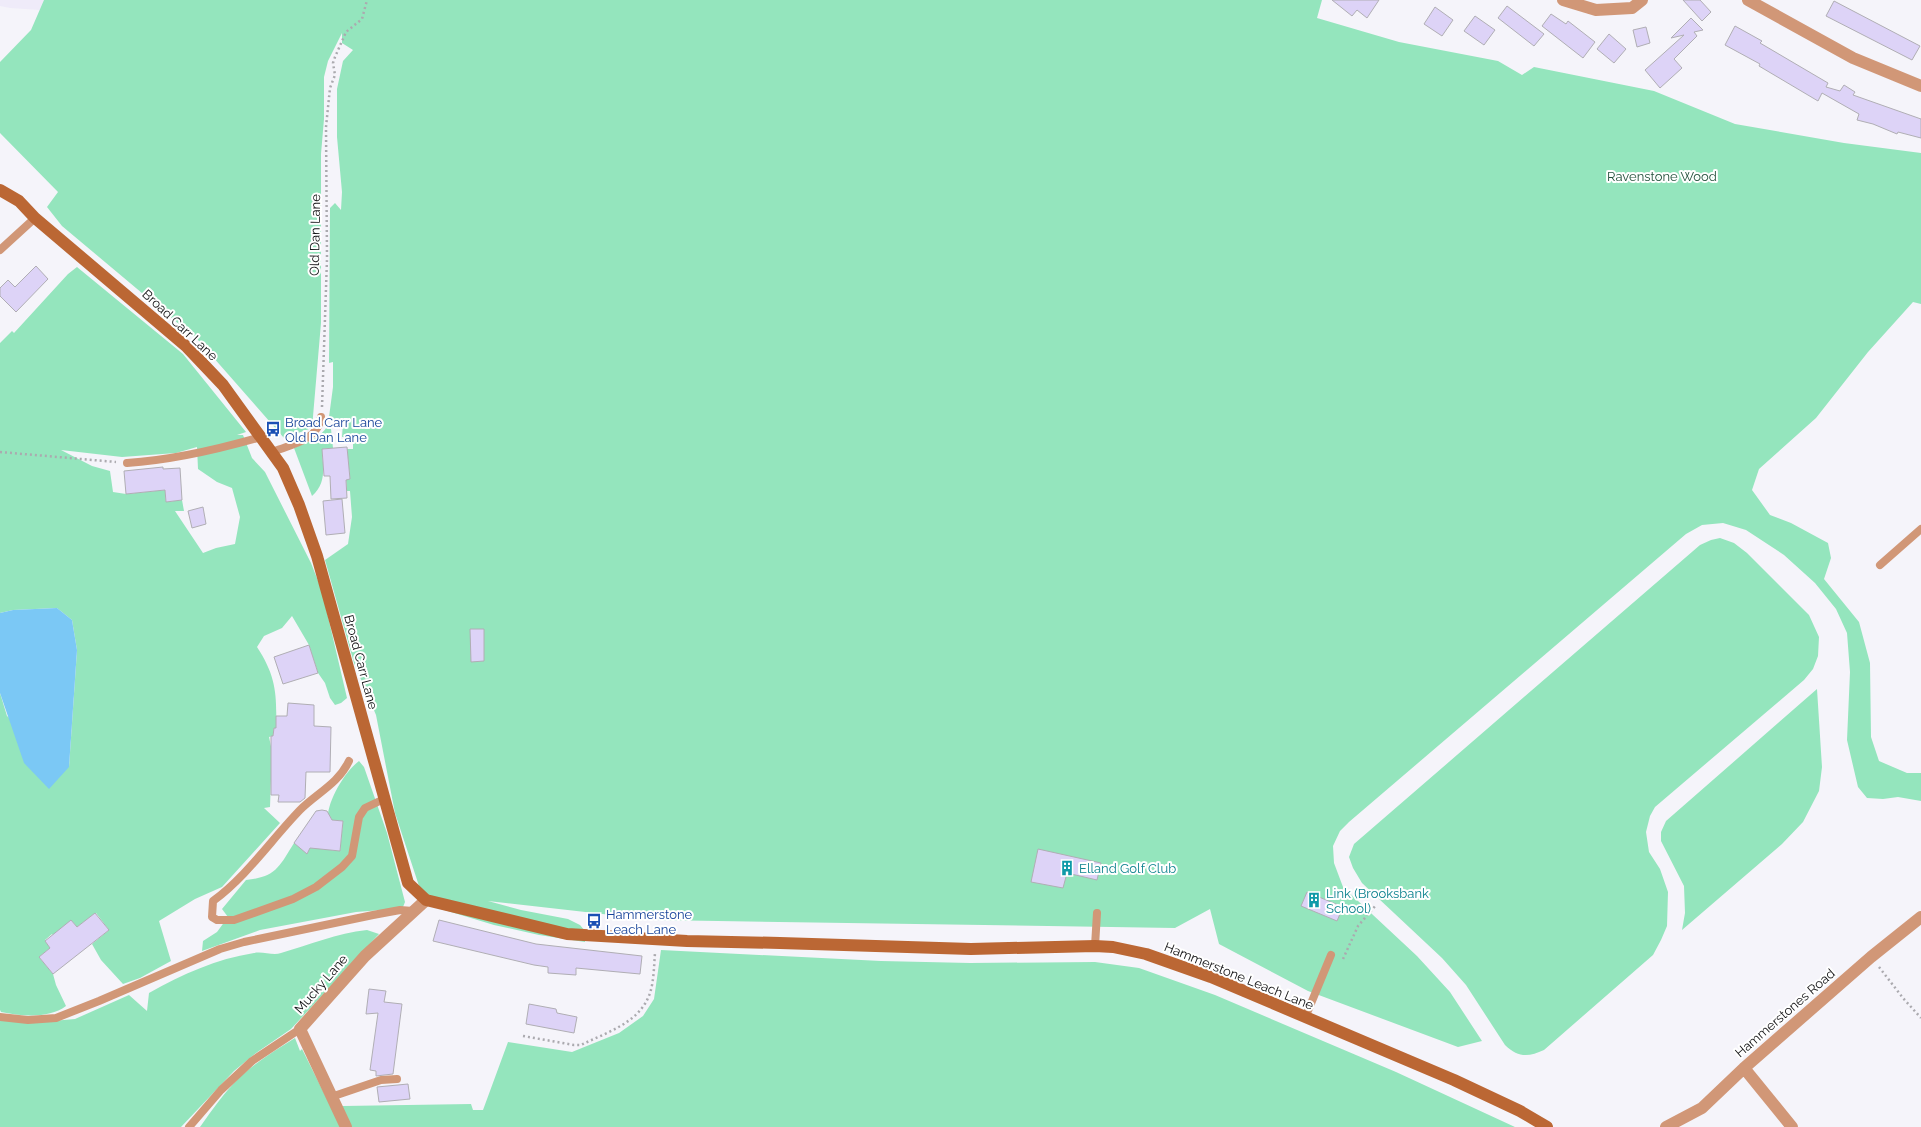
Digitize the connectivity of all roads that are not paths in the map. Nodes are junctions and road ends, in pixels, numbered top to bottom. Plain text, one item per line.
1 (1563, 0) edge
2 (1642, 0) edge
3 (1748, 0) edge
4 (1921, 85) edge
5 (0, 190) edge
6 (35, 218) junction
7 (0, 250) edge
8 (321, 417) road end
9 (261, 437) junction
10 (272, 452) junction
11 (127, 463) road end
12 (1921, 529) edge
13 (1880, 565) dead end
14 (349, 761) dead end
15 (384, 799) junction
16 (426, 900) junction
17 (413, 911) junction
18 (1097, 913) dead end
19 (1921, 917) edge
20 (780, 943) joint
21 (1095, 946) junction
22 (1330, 955) dead end
23 (0, 1017) edge
24 (1305, 1018) junction
25 (300, 1029) junction
26 (1744, 1068) junction
27 (397, 1079) dead end
28 (331, 1097) junction
29 (189, 1127) edge
30 (346, 1127) edge
31 (1547, 1127) edge
32 (1666, 1127) edge
33 (1792, 1127) edge

1 - 2 street
3 - 4 street
5 - 6 street, Broad Carr Lane
6 - 7 lane
6 - 9 street, Broad Carr Lane
8 - 10 lane
9 - 10 street, Broad Carr Lane
9 - 11 lane
10 - 15 street, Broad Carr Lane
12 - 13 lane
14 - 15 lane
15 - 16 street, Broad Carr Lane
16 - 17 street, Mucky Lane
16 - 20 street, Broad Carr Lane
17 - 23 lane
17 - 25 street, Mucky Lane
18 - 21 lane
19 - 26 street, Hammerstones Road
20 - 21 street, Hammerstone Leach Lane
21 - 24 street, Hammerstone Leach Lane
22 - 24 lane
24 - 31 street, Hammerstone Leach Lane
25 - 28 street, Mucky Lane
25 - 29 lane
26 - 32 street, Hammerstones Road
26 - 33 street
27 - 28 lane
28 - 30 street, Mucky Lane

